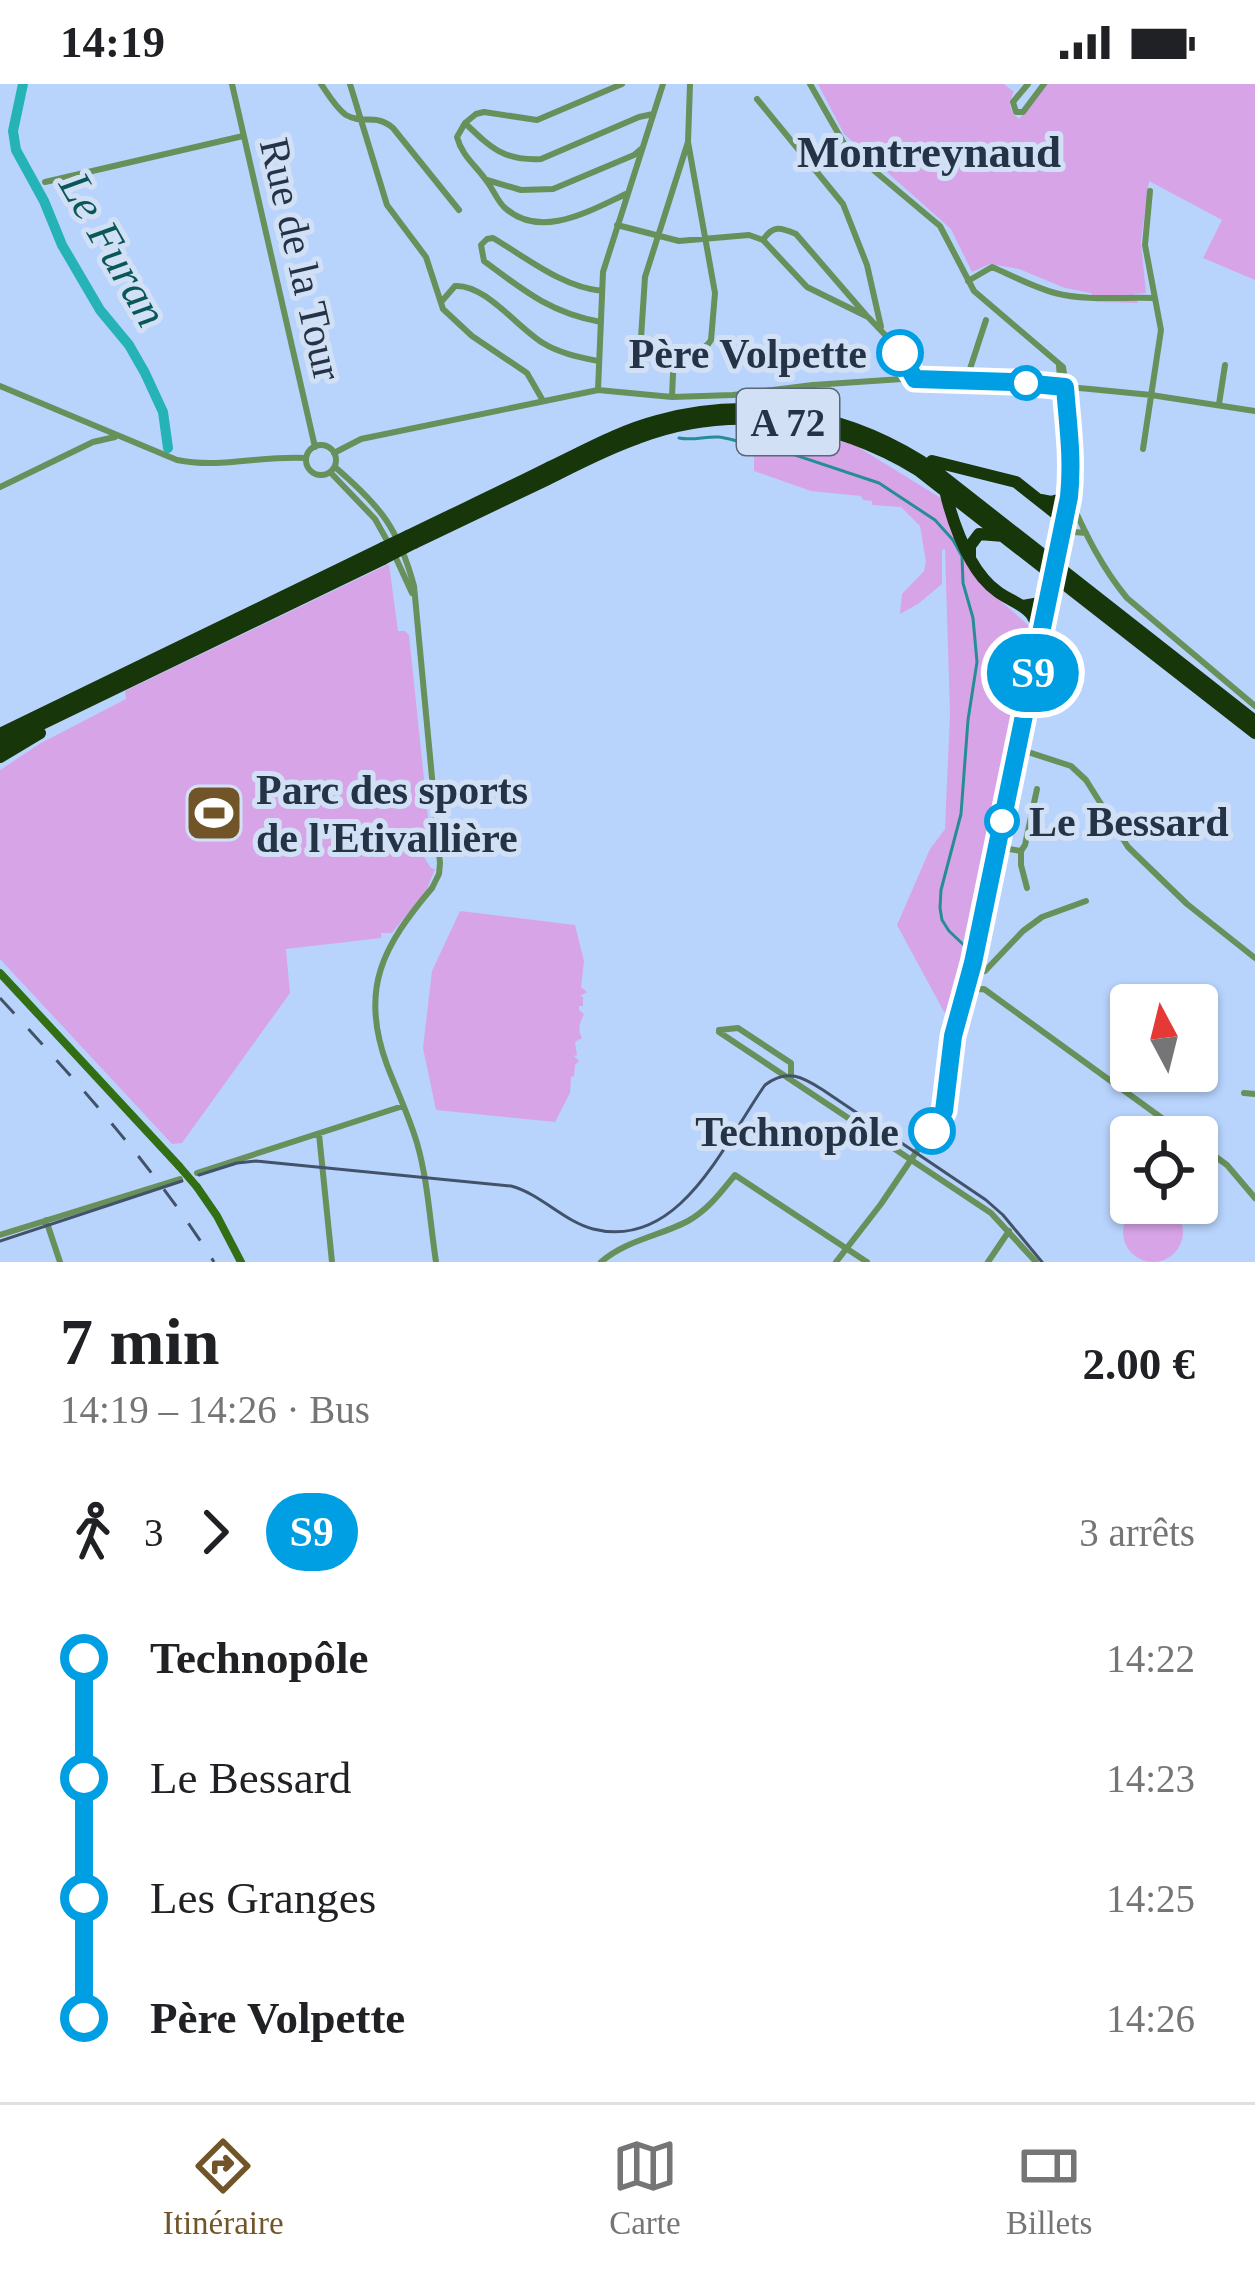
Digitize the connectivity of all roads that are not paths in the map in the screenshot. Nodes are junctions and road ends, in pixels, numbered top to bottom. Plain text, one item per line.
1 (232, 84) edge
2 (321, 84) edge
3 (350, 84) edge
4 (622, 84) edge
5 (663, 84) edge
6 (690, 84) edge
7 (810, 84) edge
8 (1028, 84) edge
9 (1044, 84) edge
10 (757, 99) dead end
11 (652, 114) junction
12 (362, 119) junction
13 (465, 123) junction
14 (243, 136) junction
15 (688, 142) junction
16 (642, 148) junction
17 (487, 180) junction
18 (45, 182) dead end
19 (1150, 191) dead end
20 (629, 192) junction
21 (459, 210) dead end
22 (617, 225) junction
23 (658, 238) junction
24 (704, 239) junction
25 (763, 240) junction
26 (968, 281) junction
27 (602, 291) junction
28 (1155, 298) junction
29 (440, 304) junction
30 (868, 317) junction
31 (986, 320) dead end
32 (601, 322) junction
33 (882, 330) junction
34 (674, 351) junction
35 (599, 361) junction
36 (1225, 365) dead end
37 (915, 379) junction
38 (966, 381) junction
39 (0, 386) edge
40 (1065, 387) junction
41 (1090, 389) junction
42 (598, 390) junction
43 (1151, 395) junction
44 (672, 398) junction
45 (542, 399) junction
46 (1219, 404) junction
47 (1071, 407) junction
48 (1255, 411) edge
49 (95, 427) junction
50 (118, 436) junction
51 (93, 442) junction
52 (315, 447) junction
53 (1143, 448) dead end
54 (334, 453) junction
55 (306, 458) junction
56 (921, 461) junction
57 (332, 470) junction
58 (1005, 478) junction
59 (0, 487) edge
60 (945, 489) junction
61 (1069, 497) junction
62 (1040, 500) junction
63 (986, 510) junction
64 (1064, 520) junction
65 (1083, 530) junction
66 (1005, 536) junction
67 (411, 540) junction
68 (1060, 543) junction
69 (383, 554) junction
70 (970, 558) junction
71 (1049, 591) junction
72 (1023, 606) junction
73 (1039, 647) junction
74 (1255, 706) edge
75 (68, 712) junction
76 (1255, 721) edge
77 (0, 730) edge
78 (1255, 733) edge
79 (0, 744) edge
80 (1016, 748) junction
81 (0, 757) edge
82 (1037, 789) dead end
83 (997, 847) junction
84 (1021, 851) junction
85 (1027, 888) dead end
86 (1087, 902) dead end
87 (1255, 958) edge
88 (973, 963) junction
89 (985, 971) junction
90 (0, 974) edge
91 (983, 989) junction
92 (966, 990) junction
93 (791, 1079) junction
94 (1244, 1093) dead end
95 (1255, 1094) edge
96 (403, 1106) junction
97 (1159, 1116) edge
98 (319, 1134) junction
99 (912, 1160) junction
100 (1218, 1160) edge
101 (197, 1173) dead end
102 (180, 1179) dead end
103 (1255, 1198) edge
104 (46, 1220) junction
105 (1009, 1231) junction
106 (0, 1235) edge
107 (848, 1249) junction
108 (606, 1261) edge
109 (60, 1262) edge
110 (241, 1262) edge
111 (332, 1262) edge
112 (436, 1262) edge
113 (836, 1262) edge
114 (868, 1262) edge
115 (988, 1262) edge
116 (1036, 1262) edge

1 - 14 street, Rue de la Tour
2 - 12 street
3 - 12 street
4 - 13 street
5 - 11 street
6 - 15 street
7 - 26 street
8 - 9 street
10 - 33 street
11 - 13 street
11 - 16 street
12 - 21 street
12 - 29 street
13 - 17 street
14 - 18 street
14 - 52 street, Rue de la Tour
15 - 23 street
15 - 24 street
16 - 17 street
16 - 20 street
17 - 20 street
19 - 28 street
20 - 22 street
22 - 23 street
22 - 27 street
23 - 24 street
23 - 34 street
24 - 25 street
24 - 34 street
25 - 30 street
25 - 30 street
26 - 28 street
26 - 40 street
27 - 32 street
27 - 32 street
28 - 43 street
29 - 35 street
29 - 45 street
30 - 33 street
31 - 38 street
32 - 35 street
33 - 37 street
34 - 44 street
35 - 42 street
36 - 46 street
37 - 38 street
37 - 44 street
38 - 40 street
39 - 49 street
40 - 41 street
40 - 47 street
41 - 43 street
41 - 47 street
42 - 44 street
42 - 45 street
43 - 46 street
43 - 53 street
45 - 54 street
46 - 48 street
47 - 61 street
49 - 50 street
49 - 51 street
50 - 51 street
50 - 55 street
51 - 59 street
52 - 54 street
52 - 55 street
54 - 57 street
55 - 57 street
56 - 58 highway
56 - 63 highway, A 72
56 - 67 highway, A 72
57 - 96 street
58 - 62 highway
58 - 63 highway
60 - 66 highway, A 72
60 - 67 highway, A 72
60 - 70 highway
61 - 62 highway
61 - 64 street
61 - 65 street
62 - 64 highway
63 - 76 highway, A 72
64 - 65 street
64 - 68 street
65 - 68 street
65 - 74 street
66 - 70 highway
66 - 78 highway, A 72
67 - 69 highway, A 72, bridge
68 - 71 street, bridge
69 - 75 highway, A 72
69 - 77 highway, A 72
70 - 72 highway
71 - 72 highway
71 - 73 street
72 - 73 highway
73 - 80 street
75 - 79 highway, A 72
75 - 81 highway
80 - 83 street
80 - 87 street
82 - 84 street
83 - 84 street
83 - 88 street
84 - 85 street
86 - 89 street
88 - 89 street
88 - 92 street
89 - 91 street
90 - 110 main road, bridge
91 - 92 street
91 - 97 street
92 - 99 street
93 - 93 street
93 - 99 street
94 - 95 street
96 - 98 street
96 - 112 street
98 - 101 street
98 - 111 street
99 - 105 street
99 - 107 street
100 - 103 street
102 - 104 street
104 - 106 street
104 - 109 street
105 - 115 street
105 - 116 street
107 - 108 street
107 - 113 street
107 - 114 street

